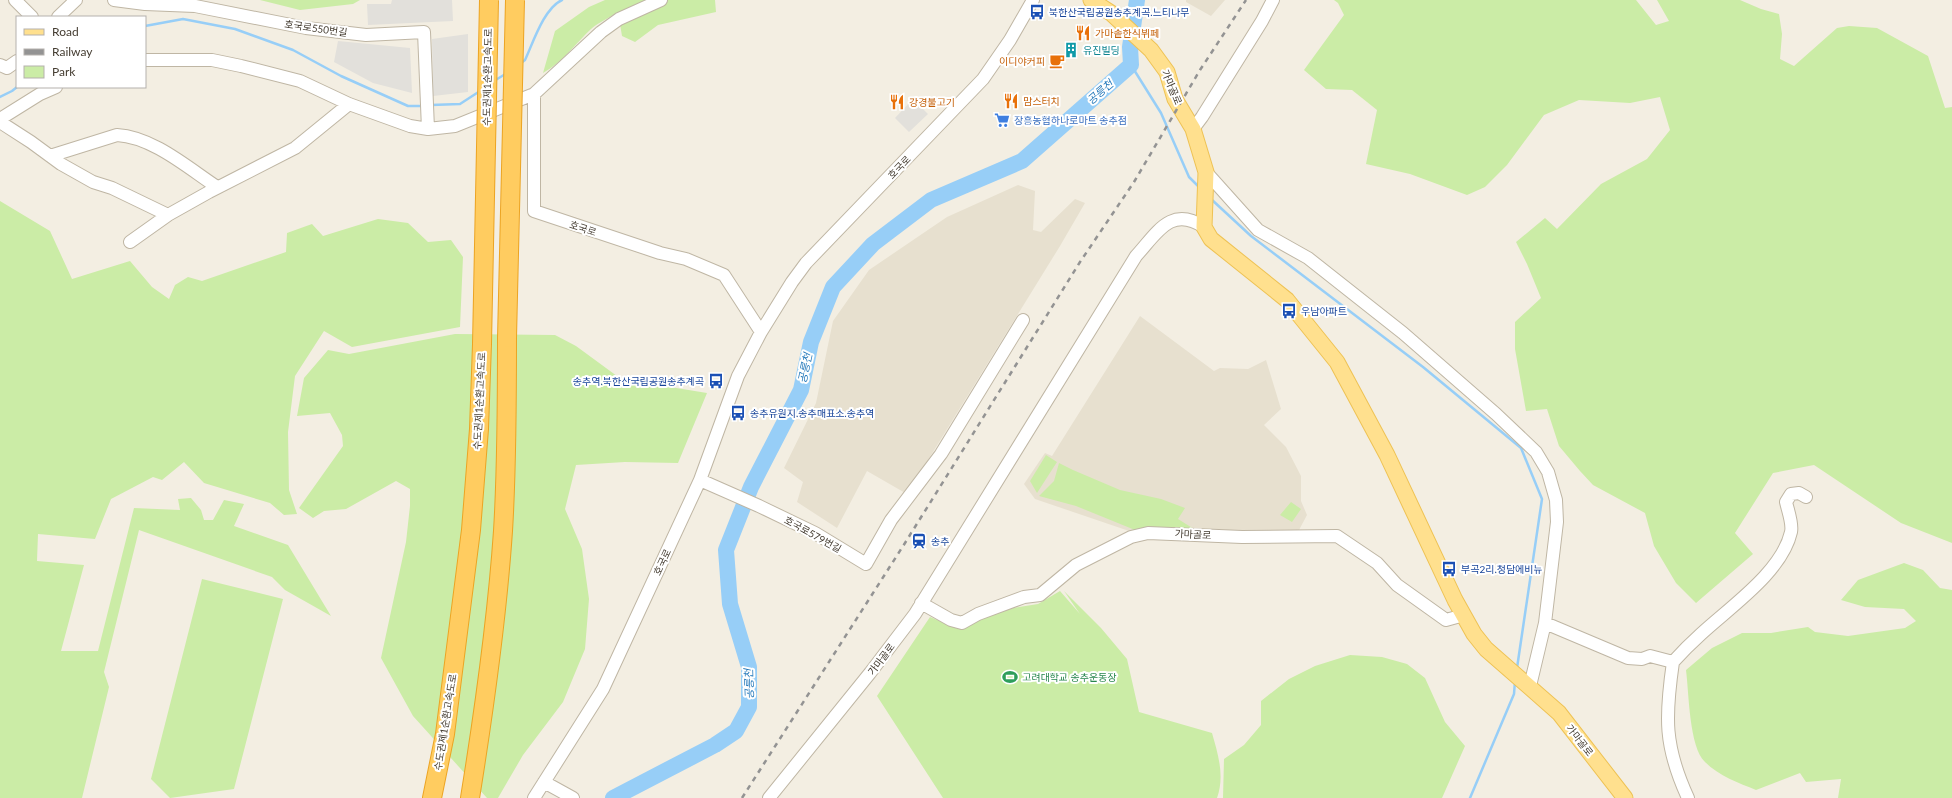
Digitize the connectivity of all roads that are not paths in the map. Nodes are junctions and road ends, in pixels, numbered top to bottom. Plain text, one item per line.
1 (14, 0) edge
2 (76, 0) edge
3 (114, 0) edge
4 (488, 0) edge
5 (515, 0) edge
6 (661, 0) edge
7 (1033, 0) edge
8 (1091, 0) edge
9 (1273, 0) edge
10 (31, 16) edge
11 (59, 16) edge
12 (146, 60) edge
13 (16, 62) edge
14 (0, 65) edge
15 (54, 88) edge
16 (534, 94) junction
17 (349, 104) junction
18 (0, 119) edge
19 (0, 122) edge
20 (428, 129) junction
21 (1193, 129) junction
22 (50, 156) junction
23 (1206, 172) junction
24 (217, 187) junction
25 (168, 215) junction
26 (1204, 223) junction
27 (130, 242) dead end
28 (1023, 320) dead end
29 (761, 332) junction
30 (700, 480) junction
31 (1806, 497) dead end
32 (921, 603) junction
33 (1464, 615) junction
34 (1545, 623) junction
35 (1673, 662) junction
36 (1530, 686) junction
37 (544, 782) junction
38 (432, 798) edge
39 (470, 798) edge
40 (534, 798) edge
41 (573, 798) edge
42 (769, 798) edge
43 (1625, 798) edge
44 (1688, 798) edge

1 - 10 street
2 - 11 street
3 - 20 street, 호국로550번길
4 - 38 highway, 수도권제1순환고속도로, bridge
5 - 39 highway, bridge
6 - 16 street
7 - 29 street, 호국로
8 - 21 main road, 가마골로
9 - 21 street
12 - 17 street
13 - 14 street
15 - 18 street
16 - 20 street
16 - 29 street, 호국로
17 - 20 street
17 - 24 street
19 - 22 street
21 - 23 main road, 가마골로
22 - 24 street
22 - 25 street
23 - 26 main road, 가마골로
23 - 34 street
24 - 25 street
25 - 27 street
26 - 32 street, 가마골로
26 - 33 main road, 가마골로
28 - 30 street, 호국로579번길
29 - 30 street, 호국로
30 - 37 street, 호국로
31 - 35 street
32 - 33 street, 가마골로
32 - 42 street, 가마골로
33 - 36 main road, 가마골로
34 - 35 street
34 - 36 street
35 - 44 street
36 - 43 main road, 가마골로
37 - 40 street, 호국로
37 - 41 street

